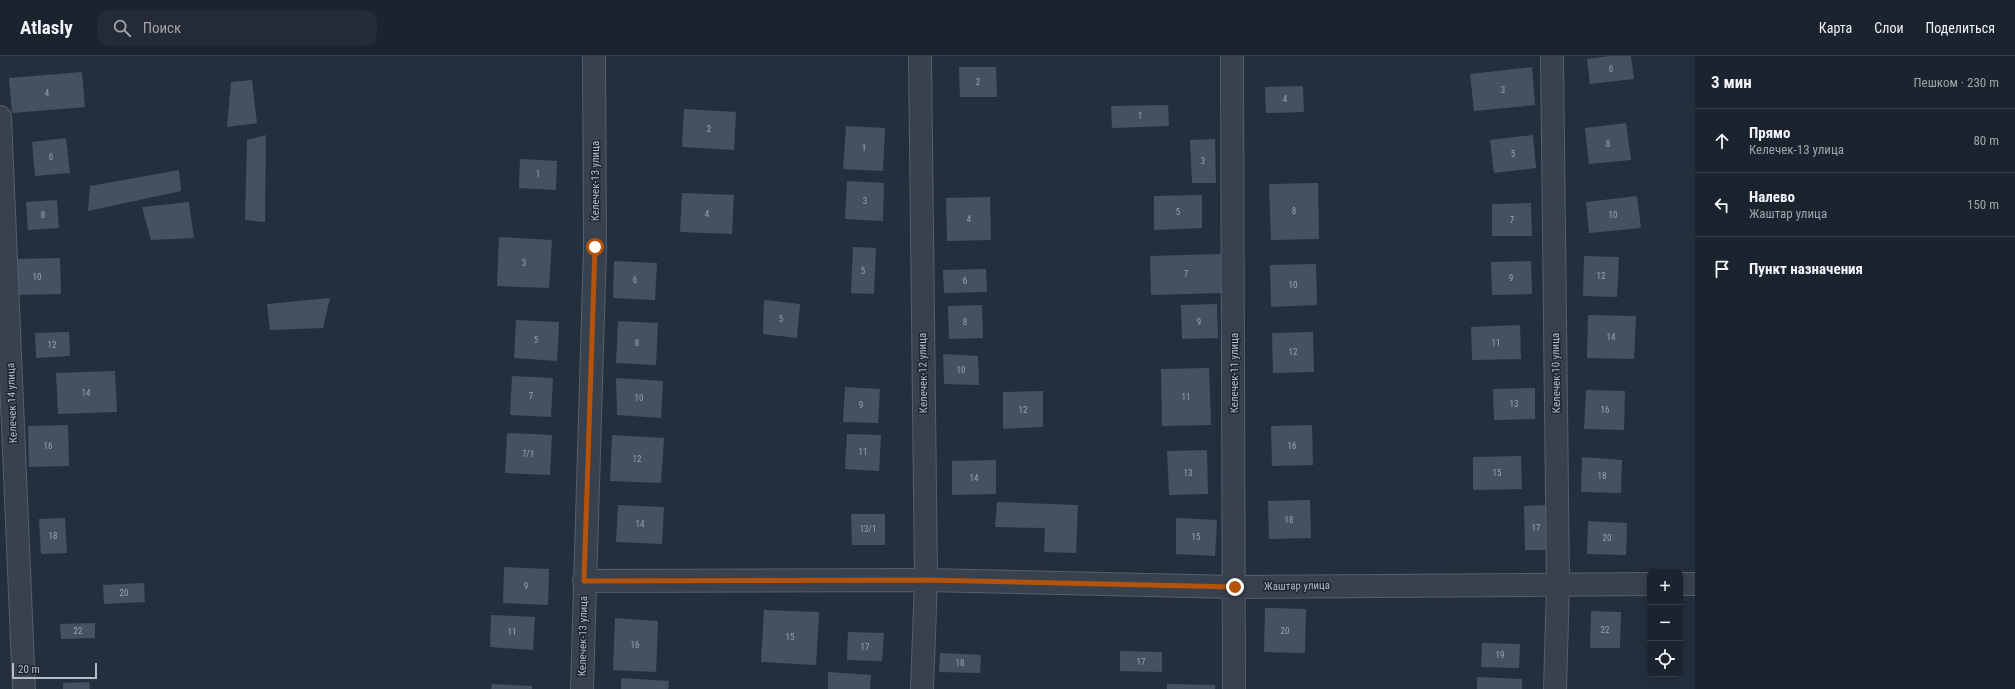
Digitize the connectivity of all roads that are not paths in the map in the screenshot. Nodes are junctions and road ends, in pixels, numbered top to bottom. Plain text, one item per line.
1 (594, 56) edge
2 (920, 56) edge
3 (1232, 56) edge
4 (1552, 56) edge
5 (0, 117) edge
6 (926, 580) junction
7 (584, 581) junction
8 (1558, 584) junction
9 (1647, 584) edge
10 (1683, 584) edge
11 (1695, 584) edge
12 (1235, 587) junction
13 (24, 689) edge
14 (582, 689) edge
15 (922, 689) edge
16 (1234, 689) edge
17 (1555, 689) edge

1 - 7 street, Келечек-13 улица
2 - 6 street, Келечек-12 улица
3 - 12 street, Келечек-11 улица
4 - 8 street, Келечек-10 улица
5 - 13 street, Келечек 14 улица
6 - 7 street, Жаштар улица
6 - 12 street, Жаштар улица
6 - 15 street, Келечек-12 улица
7 - 14 street, Келечек-13 улица
8 - 9 street, Жаштар улица
8 - 12 street, Жаштар улица
8 - 17 street, Келечек-10 улица
10 - 11 street
12 - 16 street, Келечек-11 улица

